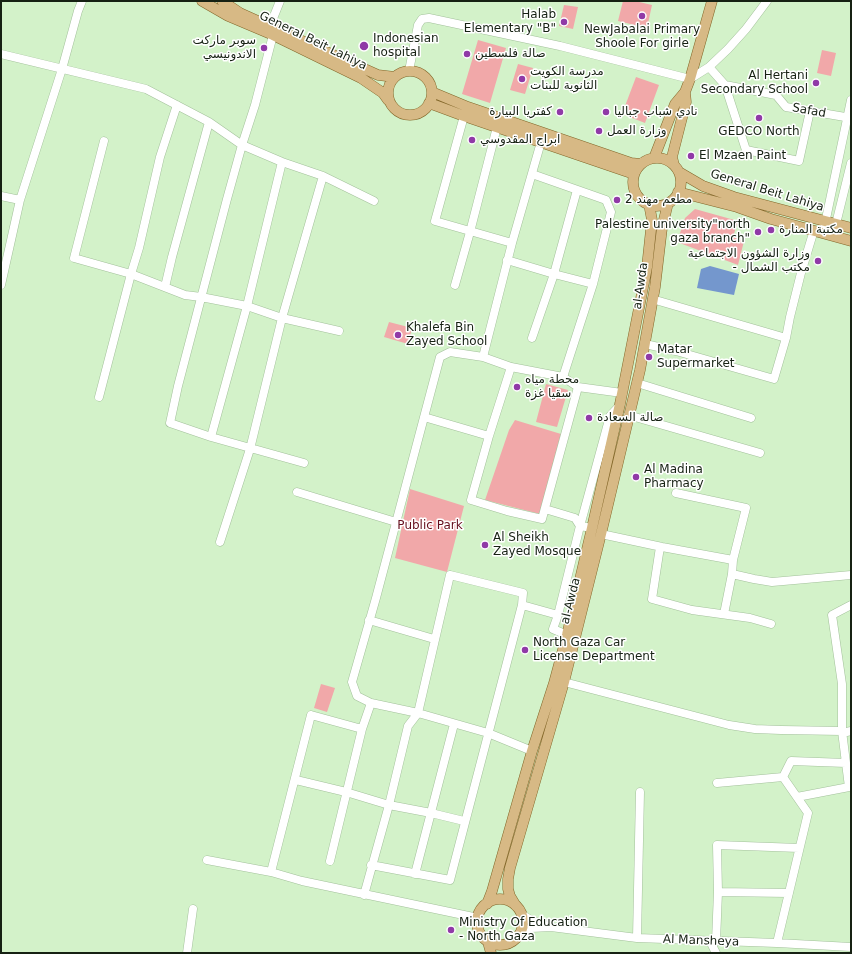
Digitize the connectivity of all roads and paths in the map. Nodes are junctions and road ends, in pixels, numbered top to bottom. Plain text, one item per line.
1 (82, 1) edge
2 (202, 1) edge
3 (222, 1) edge
4 (280, 1) edge
5 (712, 1) edge
6 (767, 1) edge
7 (272, 31) junction
8 (1, 54) edge
9 (709, 66) junction
10 (62, 69) junction
11 (410, 71) junction
12 (395, 77) junction
13 (690, 79) junction
14 (725, 85) junction
15 (432, 92) junction
16 (684, 92) junction
17 (388, 100) junction
18 (851, 100) edge
19 (429, 103) junction
20 (177, 105) junction
21 (810, 111) junction
22 (464, 116) junction
23 (849, 118) edge
24 (209, 122) junction
25 (497, 127) junction
26 (104, 141) dead end
27 (540, 142) junction
28 (242, 145) junction
29 (654, 158) junction
30 (282, 162) junction
31 (851, 163) edge
32 (641, 164) junction
33 (676, 169) junction
34 (532, 174) junction
35 (634, 174) junction
36 (323, 176) junction
37 (577, 190) junction
38 (678, 192) junction
39 (1, 196) edge
40 (20, 200) junction
41 (374, 201) dead end
42 (668, 203) junction
43 (649, 204) junction
44 (826, 222) junction
45 (836, 224) junction
46 (851, 228) edge
47 (818, 231) junction
48 (470, 232) junction
49 (833, 236) junction
50 (851, 241) edge
51 (512, 243) junction
52 (507, 260) junction
53 (131, 274) junction
54 (554, 274) junction
55 (593, 284) junction
56 (1, 285) edge
57 (454, 285) dead end
58 (165, 287) junction
59 (201, 297) junction
60 (652, 299) junction
61 (247, 306) junction
62 (282, 318) junction
63 (339, 331) dead end
64 (532, 338) dead end
65 (786, 338) junction
66 (645, 344) junction
67 (483, 357) junction
68 (511, 367) junction
69 (564, 377) junction
70 (637, 383) junction
71 (578, 387) junction
72 (622, 393) junction
73 (99, 397) dead end
74 (620, 404) junction
75 (628, 415) junction
76 (424, 417) junction
77 (751, 418) dead end
78 (488, 436) junction
79 (211, 437) junction
80 (250, 449) junction
81 (760, 453) dead end
82 (304, 464) dead end
83 (297, 492) dead end
84 (676, 493) dead end
85 (546, 509) junction
86 (396, 522) junction
87 (580, 526) junction
88 (592, 528) junction
89 (601, 534) junction
90 (220, 542) dead end
91 (660, 547) junction
92 (734, 560) junction
93 (732, 574) junction
94 (851, 575) edge
95 (522, 605) junction
96 (851, 605) edge
97 (724, 614) junction
98 (558, 615) junction
99 (369, 620) junction
100 (771, 624) dead end
101 (567, 635) junction
102 (434, 639) junction
103 (564, 682) junction
104 (371, 703) junction
105 (418, 713) junction
106 (454, 724) junction
107 (362, 729) junction
108 (851, 731) edge
109 (842, 732) junction
110 (488, 733) junction
111 (532, 751) junction
112 (846, 763) junction
113 (783, 777) junction
114 (296, 780) junction
115 (716, 782) dead end
116 (346, 792) junction
117 (640, 792) dead end
118 (797, 797) junction
119 (389, 806) junction
120 (431, 813) junction
121 (464, 821) junction
122 (799, 848) junction
123 (207, 860) dead end
124 (330, 861) dead end
125 (371, 865) junction
126 (271, 872) junction
127 (415, 874) junction
128 (718, 892) junction
129 (789, 893) junction
130 (364, 895) junction
131 (487, 904) junction
132 (193, 909) dead end
133 (518, 910) junction
134 (478, 918) junction
135 (552, 927) junction
136 (520, 934) junction
137 (637, 938) junction
138 (713, 941) junction
139 (488, 942) junction
140 (777, 943) junction
141 (851, 947) edge
142 (504, 949) edge
143 (187, 953) edge
144 (491, 953) edge
145 (716, 953) edge

1 - 10 street
2 - 7 main road, General Beit Lahiya
3 - 7 main road, General Beit Lahiya
4 - 7 street
5 - 13 main road
6 - 9 street
7 - 12 main road, General Beit Lahiya
7 - 17 main road, General Beit Lahiya
7 - 28 street
8 - 10 street
9 - 13 street
9 - 14 street
10 - 20 street
10 - 40 street
11 - 12 main road
11 - 13 street
11 - 15 main road
12 - 17 main road
13 - 16 main road
14 - 21 street, Safad
14 - 21 street
15 - 19 main road
15 - 32 main road
16 - 29 main road
16 - 33 main road
17 - 19 main road
18 - 23 street
19 - 22 main road
20 - 24 street
20 - 53 street
21 - 23 street, Safad
22 - 25 main road
22 - 48 street
23 - 44 street
24 - 28 street
24 - 58 street
25 - 27 main road
25 - 48 street
26 - 53 street
27 - 34 street
27 - 35 main road
28 - 30 street
28 - 59 street
29 - 32 main road
29 - 33 main road
30 - 36 street
30 - 61 street
31 - 45 street
32 - 35 main road
33 - 38 main road
33 - 44 main road, General Beit Lahiya
34 - 37 street
34 - 51 street
35 - 43 main road
36 - 41 street
36 - 62 street
37 - 54 street
37 - 55 street
38 - 42 main road
38 - 47 main road, General Beit Lahiya
39 - 40 street
40 - 56 street
42 - 43 main road
42 - 60 main road, al-Awda
43 - 72 main road, al-Awda
44 - 45 main road, General Beit Lahiya
44 - 47 street
45 - 46 main road, General Beit Lahiya
45 - 49 street
47 - 49 main road, General Beit Lahiya
47 - 65 street
48 - 51 street
48 - 57 street
49 - 50 main road, General Beit Lahiya
51 - 52 street
52 - 54 street
52 - 67 street
53 - 58 street
53 - 73 street
54 - 55 street
54 - 64 street
55 - 69 street
58 - 59 street
59 - 61 street
59 - 79 street
60 - 65 street
60 - 66 main road, al-Awda
61 - 62 street
61 - 79 street
62 - 63 street
62 - 80 street
65 - 66 street
66 - 70 main road, al-Awda
67 - 68 street
67 - 76 street
68 - 69 street
68 - 78 street
69 - 71 street
70 - 75 main road, al-Awda
70 - 77 street
71 - 72 street
71 - 85 street
72 - 74 main road, al-Awda
74 - 87 street
74 - 88 main road, al-Awda
75 - 81 street
75 - 89 main road, al-Awda
76 - 78 street
76 - 86 street
78 - 85 street
79 - 80 street
80 - 82 street
80 - 90 street
83 - 86 street
84 - 92 street
85 - 87 street
86 - 99 street
87 - 88 street
87 - 98 street
88 - 101 main road, al-Awda
89 - 91 street
89 - 103 main road, al-Awda
91 - 92 street
91 - 97 street
92 - 93 street
93 - 94 street
93 - 97 street
95 - 98 street
95 - 102 street
95 - 110 street
96 - 109 street
97 - 100 street
98 - 101 street
99 - 102 street
99 - 104 street
101 - 111 main road, al-Awda
102 - 105 street
103 - 109 street
103 - 133 main road, al-Awda
104 - 105 street
104 - 107 street
105 - 106 street
105 - 119 street
106 - 110 street
106 - 120 street
107 - 114 street
107 - 116 street
108 - 109 street
109 - 112 street
110 - 111 street
110 - 121 street
111 - 131 main road, al-Awda
112 - 113 street
112 - 118 street
113 - 115 street
113 - 118 street
114 - 116 street
114 - 126 street
116 - 119 street
116 - 124 street
117 - 137 street
118 - 122 street
119 - 120 street
119 - 125 street
120 - 121 street
120 - 127 street
121 - 127 street
122 - 128 street
122 - 129 street
123 - 126 street
125 - 127 street
125 - 130 street
126 - 130 street
128 - 129 street
128 - 138 street
129 - 140 street
130 - 134 street
131 - 133 main road
131 - 134 main road
132 - 143 street
133 - 135 street, Al Mansheya
133 - 136 main road
134 - 139 main road
135 - 136 street, Al Mansheya
135 - 137 street, Al Mansheya
136 - 142 main road
137 - 138 street, Al Mansheya
138 - 140 street, Al Mansheya
138 - 145 street
139 - 142 main road
139 - 144 main road
140 - 141 street, Al Mansheya

